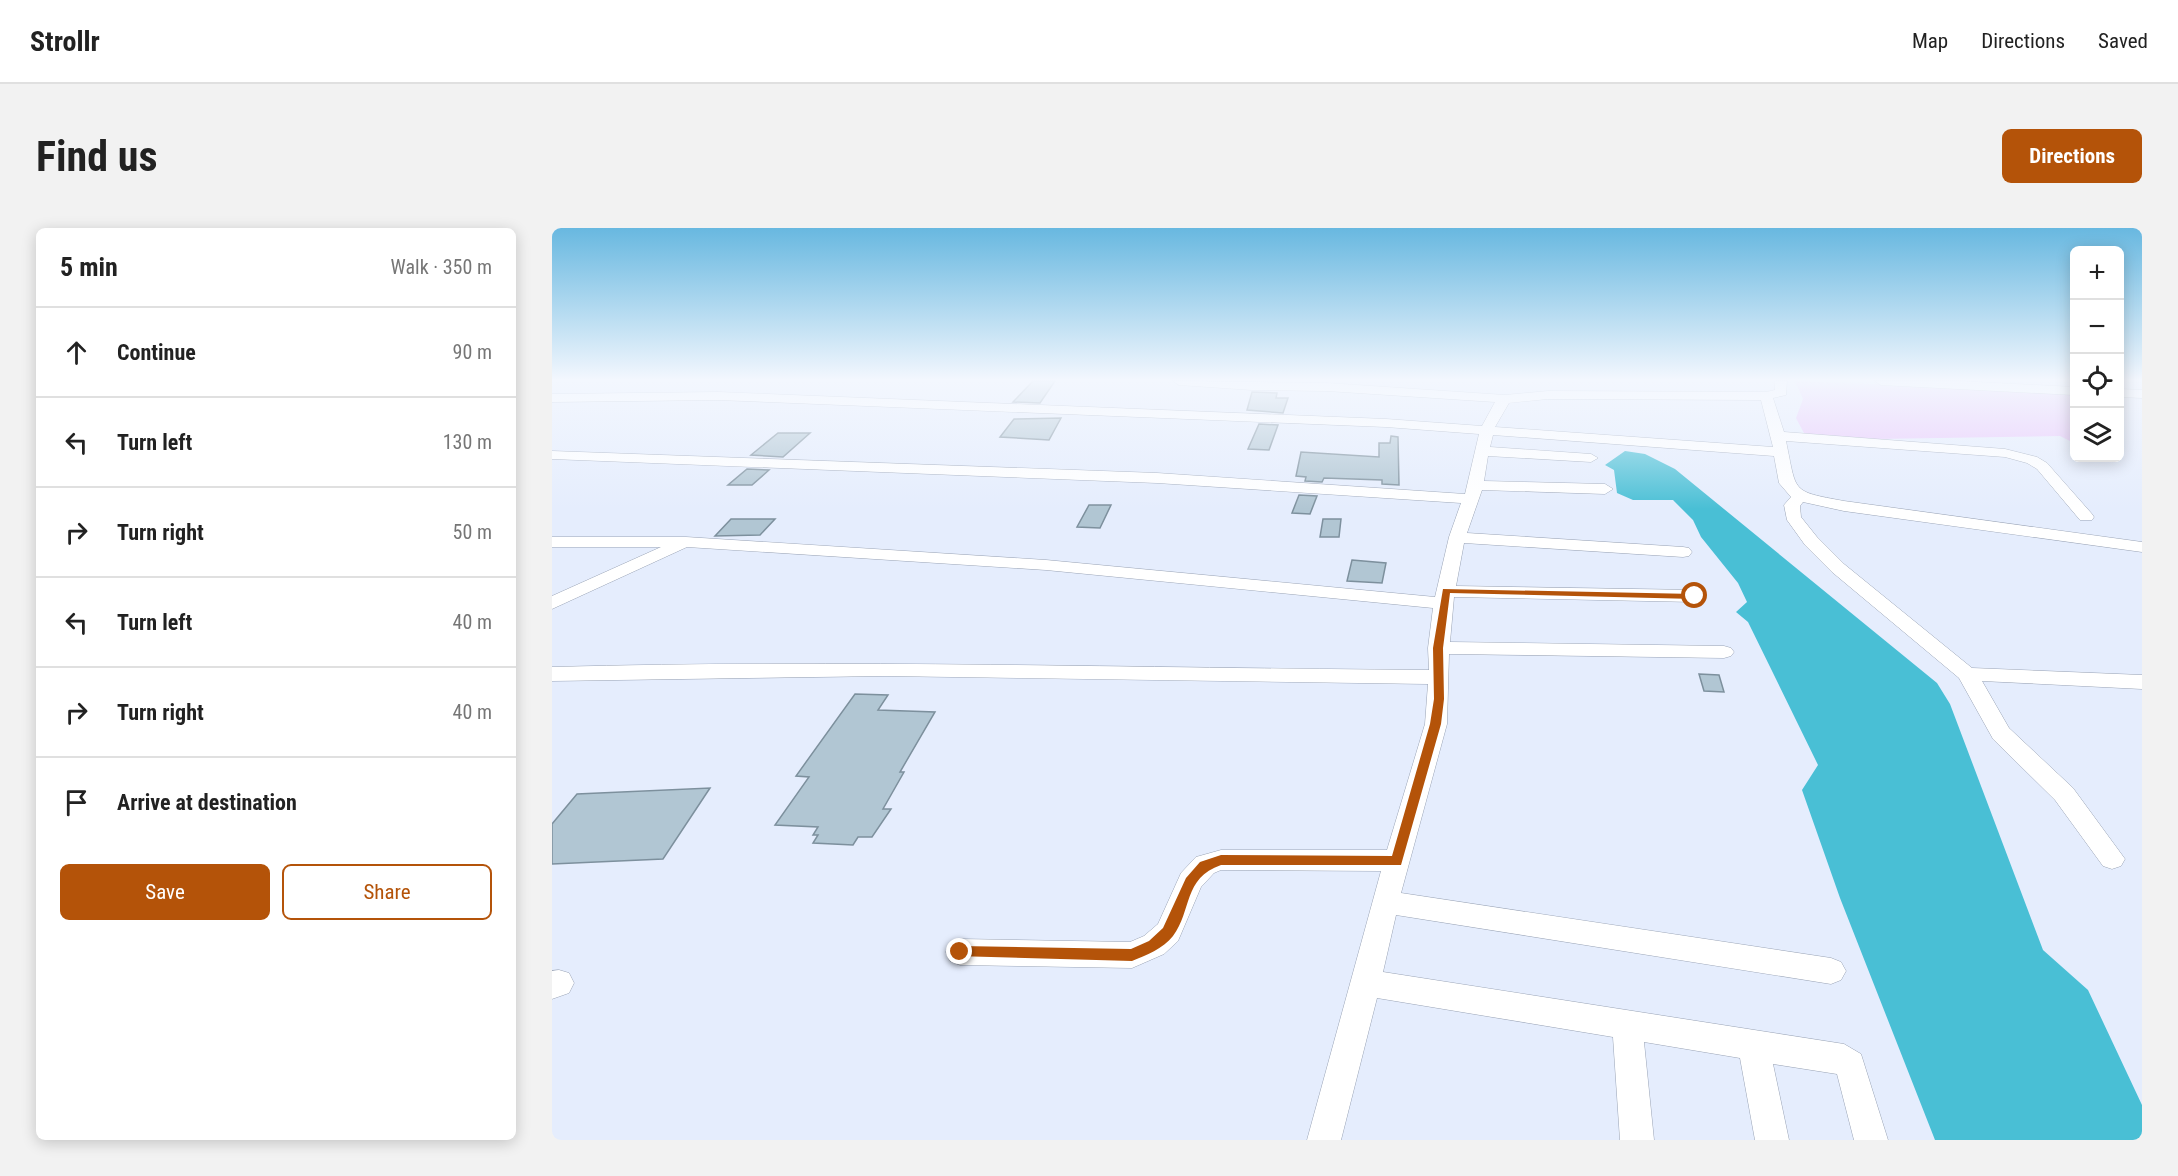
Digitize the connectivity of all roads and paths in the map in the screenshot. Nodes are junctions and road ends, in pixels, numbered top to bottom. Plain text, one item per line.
1 (1465, 424) edge
2 (1491, 424) junction
3 (1774, 424) edge
4 (1779, 444) junction
5 (552, 455) edge
6 (1591, 458) dead end
7 (1605, 489) dead end
8 (1473, 492) junction
9 (1800, 496) junction
10 (2086, 518) dead end
11 (1457, 537) junction
12 (552, 542) edge
13 (686, 542) junction
14 (2142, 547) edge
15 (1683, 552) dead end
16 (1695, 596) dead end
17 (1445, 597) junction
18 (552, 603) edge
19 (1438, 648) junction
20 (1724, 652) dead end
21 (552, 674) edge
22 (1967, 674) junction
23 (1440, 677) junction
24 (2142, 682) edge
25 (2112, 859) dead end
26 (1397, 861) junction
27 (1385, 902) junction
28 (960, 952) dead end
29 (1832, 971) dead end
30 (1366, 983) junction
31 (1627, 1025) junction
32 (1753, 1046) junction
33 (1324, 1140) edge
34 (1637, 1140) edge
35 (1772, 1140) edge
36 (1871, 1140) edge

1 - 2 street
2 - 4 street
2 - 6 street
2 - 8 street
3 - 4 street
4 - 9 street
4 - 10 street
5 - 8 street
7 - 8 street
8 - 11 street
9 - 14 street
9 - 22 street
11 - 15 street
11 - 17 street
12 - 13 street
13 - 17 street
13 - 18 street
16 - 17 street
17 - 19 street
19 - 20 street
19 - 23 street
21 - 23 street
22 - 24 street
22 - 25 street
23 - 26 street
26 - 27 street
26 - 28 street
27 - 29 street
27 - 30 street
30 - 31 street
30 - 33 street
31 - 32 street
31 - 34 street
32 - 35 street
32 - 36 street

